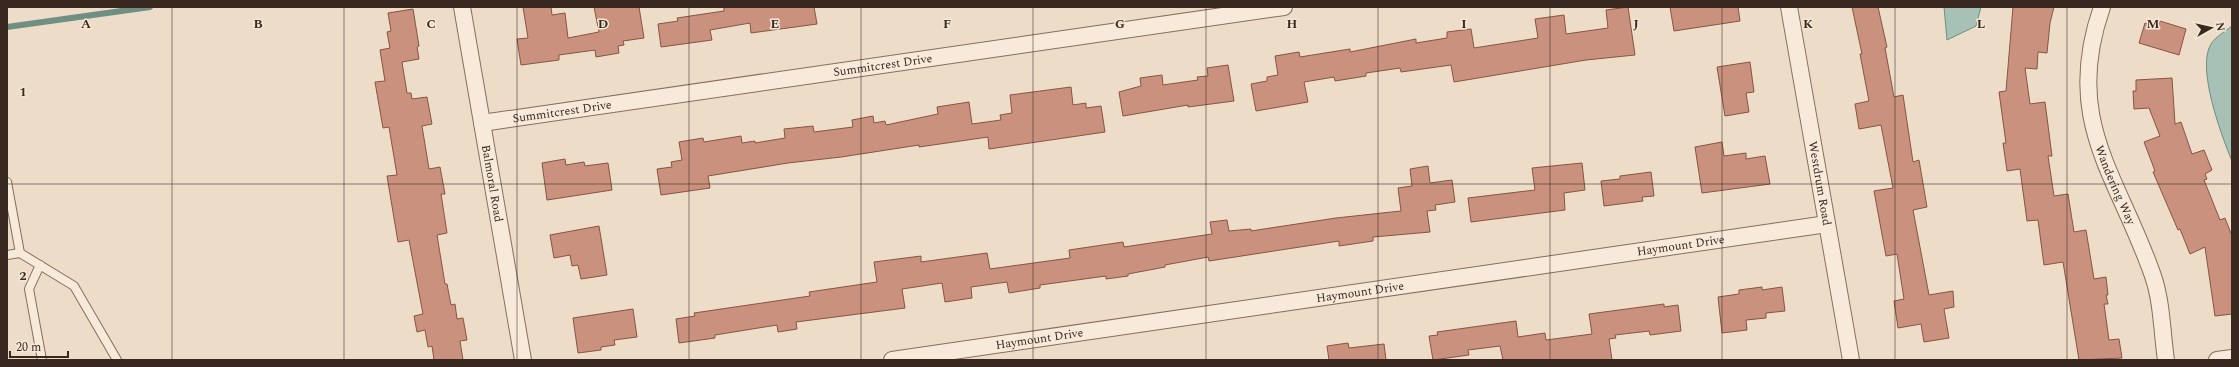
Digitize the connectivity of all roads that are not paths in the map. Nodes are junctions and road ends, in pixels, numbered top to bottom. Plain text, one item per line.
1 (462, 7) edge
2 (1284, 7) edge
3 (1789, 7) edge
4 (2102, 7) edge
5 (482, 123) junction
6 (7, 182) edge
7 (1827, 224) junction
8 (20, 253) junction
9 (7, 255) edge
10 (40, 265) junction
11 (2232, 358) edge
12 (42, 360) edge
13 (117, 360) edge
14 (523, 360) edge
15 (892, 360) edge
16 (1851, 360) edge
17 (2166, 360) edge
18 (2217, 360) edge

1 - 5 street, Balmoral Road
2 - 5 street, Summitcrest Drive
3 - 7 street, Westdrum Road
4 - 17 street, Wandering Way
5 - 14 street, Balmoral Road
6 - 8 lane
7 - 15 street, Haymount Drive
7 - 16 street, Westdrum Road
8 - 9 lane
8 - 10 lane
10 - 12 lane
10 - 13 lane
11 - 18 street

